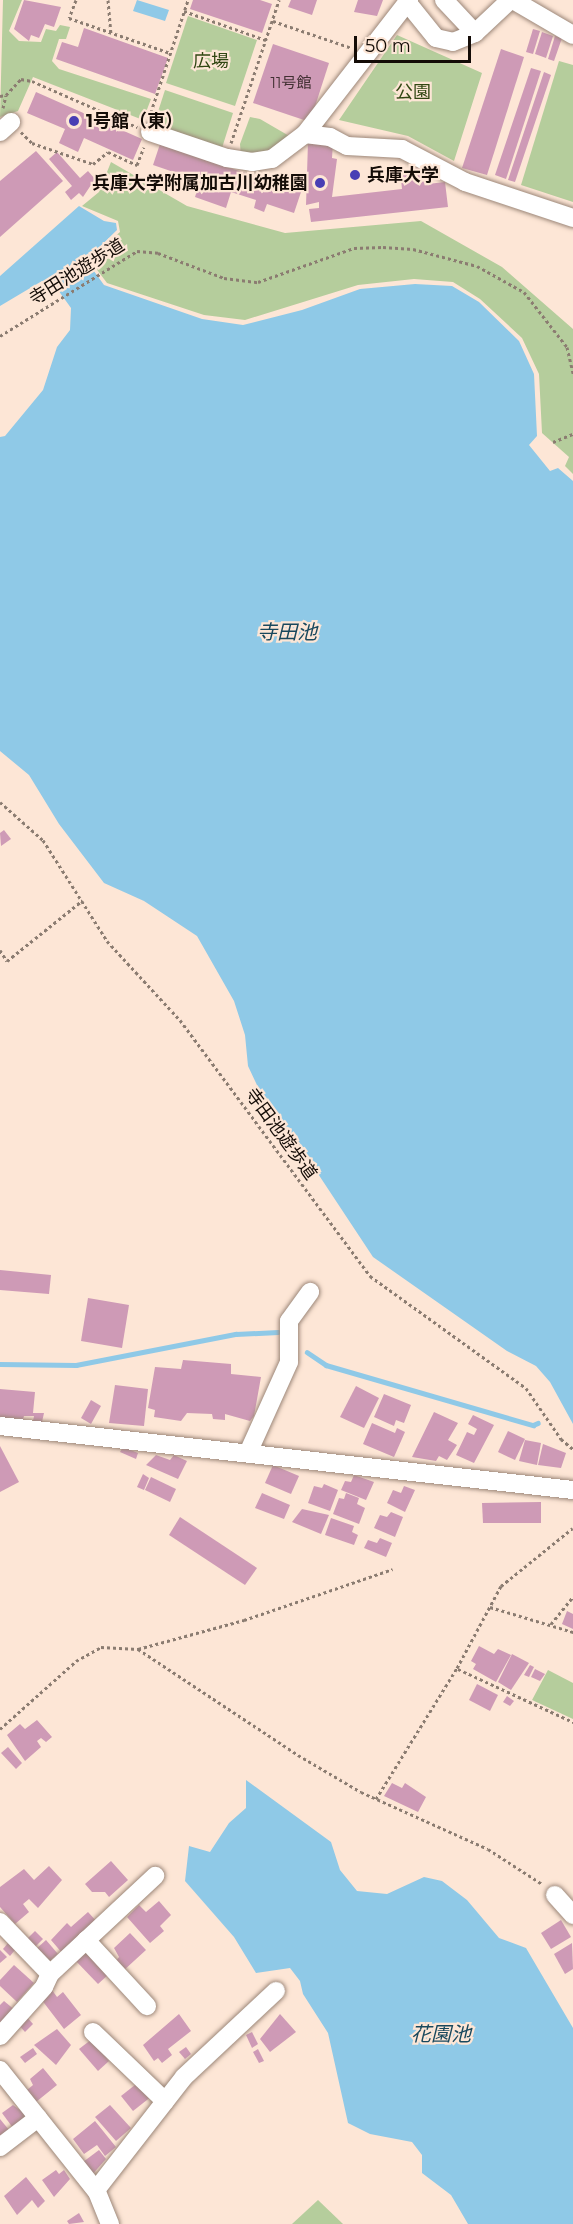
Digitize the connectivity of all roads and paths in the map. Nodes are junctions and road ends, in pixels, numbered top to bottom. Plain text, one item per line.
1 (76, 0) edge
2 (108, 0) edge
3 (188, 0) edge
4 (279, 0) edge
5 (444, 0) edge
6 (408, 1) edge
7 (516, 1) edge
8 (184, 11) junction
9 (272, 21) junction
10 (111, 33) junction
11 (475, 33) junction
12 (573, 35) edge
13 (266, 40) junction
14 (170, 53) junction
15 (368, 53) junction
16 (6, 95) junction
17 (0, 96) edge
18 (6, 127) edge
19 (150, 132) junction
20 (305, 134) junction
21 (226, 158) junction
22 (573, 218) edge
23 (0, 336) edge
24 (573, 374) edge
25 (573, 434) edge
26 (553, 442) dead end
27 (0, 802) edge
28 (83, 900) junction
29 (0, 950) edge
30 (310, 1292) dead end
31 (0, 1426) edge
32 (573, 1449) edge
33 (248, 1452) junction
34 (571, 1495) edge
35 (573, 1528) edge
36 (393, 1569) dead end
37 (573, 1597) edge
38 (490, 1607) junction
39 (551, 1624) junction
40 (573, 1632) edge
41 (138, 1649) junction
42 (457, 1668) junction
43 (573, 1722) edge
44 (0, 1729) edge
45 (376, 1798) junction
46 (155, 1876) dead end
47 (555, 1895) joint
48 (573, 1915) edge
49 (0, 1922) edge
50 (86, 1940) junction
51 (50, 1974) junction
52 (276, 1991) dead end
53 (147, 2006) dead end
54 (93, 2032) dead end
55 (0, 2036) edge
56 (0, 2070) edge
57 (165, 2101) junction
58 (38, 2118) junction
59 (0, 2147) edge
60 (96, 2190) junction
61 (110, 2224) edge

1 - 10 path
2 - 10 path
3 - 8 path
4 - 9 path
5 - 11 street
6 - 11 street
6 - 15 street
7 - 11 street
7 - 12 street
8 - 13 path
8 - 14 path
9 - 13 path
9 - 15 path
10 - 14 path
13 - 21 path
14 - 19 path
15 - 20 street
16 - 17 path
16 - 18 path
16 - 19 path
18 - 19 path
19 - 21 street
20 - 21 street
20 - 22 street
23 - 24 path, 寺田池遊歩道
25 - 26 path
27 - 28 path, 寺田池遊歩道
28 - 29 path
28 - 32 path, 寺田池遊歩道
30 - 33 street
31 - 33 street
33 - 34 street
35 - 38 path
36 - 41 path
37 - 39 path
38 - 39 path
38 - 42 path
39 - 40 path
41 - 44 path
41 - 45 path
42 - 43 path
42 - 45 path
45 - 47 path
46 - 50 street
47 - 48 street
49 - 51 street
50 - 51 street
50 - 53 street
51 - 55 street
52 - 57 street
54 - 57 street
56 - 58 street
57 - 60 street
58 - 59 street
58 - 60 street
60 - 61 street

